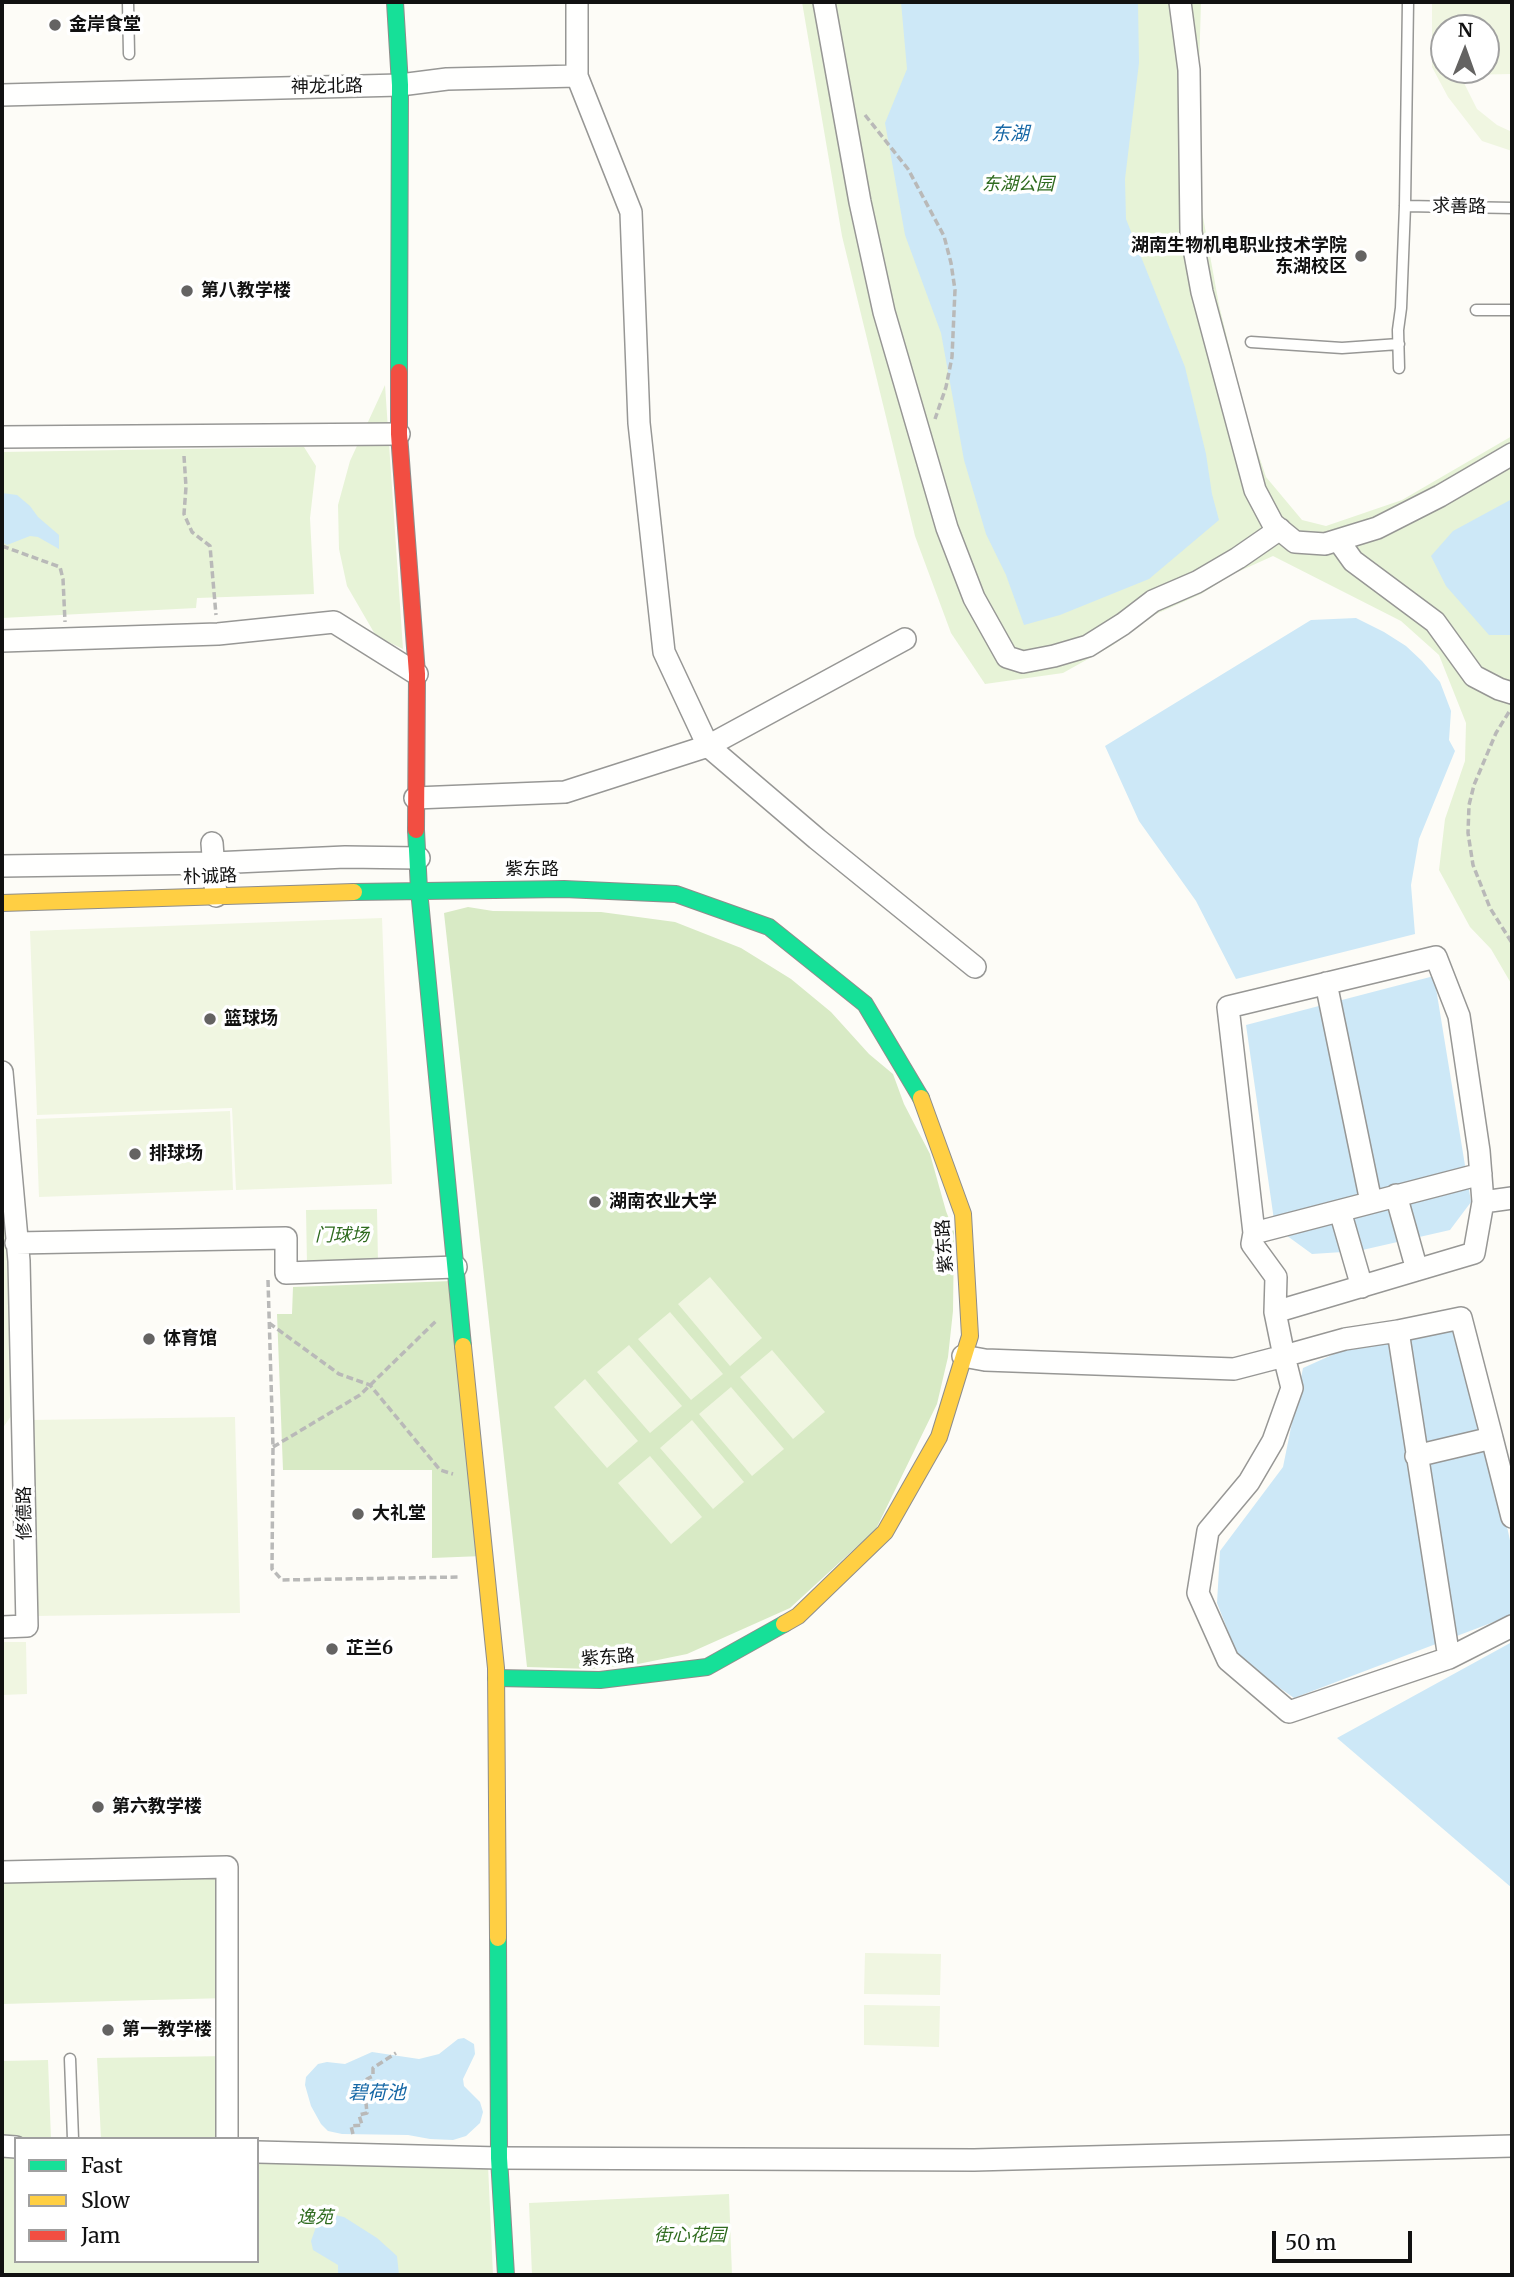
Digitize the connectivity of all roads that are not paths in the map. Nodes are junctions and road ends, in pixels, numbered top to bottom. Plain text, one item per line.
1 (128, 2) edge
2 (394, 2) edge
3 (577, 2) edge
4 (824, 2) edge
5 (1180, 2) edge
6 (1408, 2) edge
7 (129, 54) dead end
8 (577, 76) junction
9 (400, 85) junction
10 (2, 95) edge
11 (1405, 205) junction
12 (1512, 208) edge
13 (1476, 310) dead end
14 (1512, 310) edge
15 (1251, 342) dead end
16 (1399, 344) junction
17 (1399, 368) dead end
18 (399, 434) junction
19 (2, 437) edge
20 (1512, 454) edge
21 (1280, 529) junction
22 (1338, 540) junction
23 (905, 639) dead end
24 (2, 641) edge
25 (417, 674) junction
26 (1512, 693) edge
27 (708, 746) junction
28 (415, 798) junction
29 (213, 853) junction
30 (419, 858) junction
31 (2, 866) edge
32 (419, 890) junction
33 (216, 896) junction
34 (2, 902) edge
35 (975, 967) dead end
36 (1327, 990) junction
37 (2, 1072) edge
38 (1476, 1174) junction
39 (1396, 1195) junction
40 (1512, 1198) edge
41 (1371, 1202) junction
42 (1483, 1202) junction
43 (1340, 1211) junction
44 (1260, 1231) junction
45 (18, 1252) junction
46 (456, 1267) junction
47 (1417, 1270) junction
48 (1362, 1287) junction
49 (1275, 1312) junction
50 (1398, 1332) junction
51 (963, 1356) junction
52 (1284, 1356) junction
53 (1492, 1438) junction
54 (1416, 1456) junction
55 (1512, 1517) edge
56 (1512, 1626) edge
57 (2, 1627) edge
58 (1448, 1653) junction
59 (496, 1678) junction
60 (2, 1872) edge
61 (70, 2059) dead end
62 (73, 2137) edge
63 (228, 2137) edge
64 (1512, 2146) edge
65 (259, 2152) edge
66 (499, 2158) junction
67 (506, 2275) edge

1 - 7 lane
2 - 9 street
3 - 8 street
4 - 21 street
5 - 21 street
6 - 11 lane
8 - 9 street, 神龙北路
8 - 27 street
9 - 10 street, 神龙北路
9 - 18 street
11 - 12 lane, 求善路
11 - 16 lane
13 - 14 lane
15 - 16 lane
16 - 17 lane
18 - 19 street
18 - 25 street
20 - 22 street
21 - 22 street
22 - 26 street
23 - 27 street
24 - 25 street
25 - 28 street
27 - 28 street
27 - 35 street
28 - 30 street
29 - 30 street
29 - 31 street
29 - 33 street
30 - 32 street
32 - 33 street, 朴诚路
32 - 46 street
32 - 51 street, 紫东路
33 - 34 street, 朴诚路
36 - 38 street
36 - 41 street
36 - 44 street
37 - 45 street
38 - 39 street
38 - 42 street
39 - 41 street
39 - 47 street
40 - 42 street
41 - 43 street
42 - 47 street
43 - 44 street
43 - 48 street
44 - 49 street
45 - 46 street
45 - 57 street, 修德路
46 - 59 street
47 - 48 street
48 - 49 street
49 - 52 street
50 - 52 street
50 - 53 street
50 - 54 street
51 - 52 street
51 - 59 street, 紫东路
52 - 58 street
53 - 54 street
53 - 55 street
54 - 58 street
56 - 58 street
59 - 66 street
60 - 63 street
61 - 62 lane
64 - 66 street
65 - 66 street
66 - 67 street

